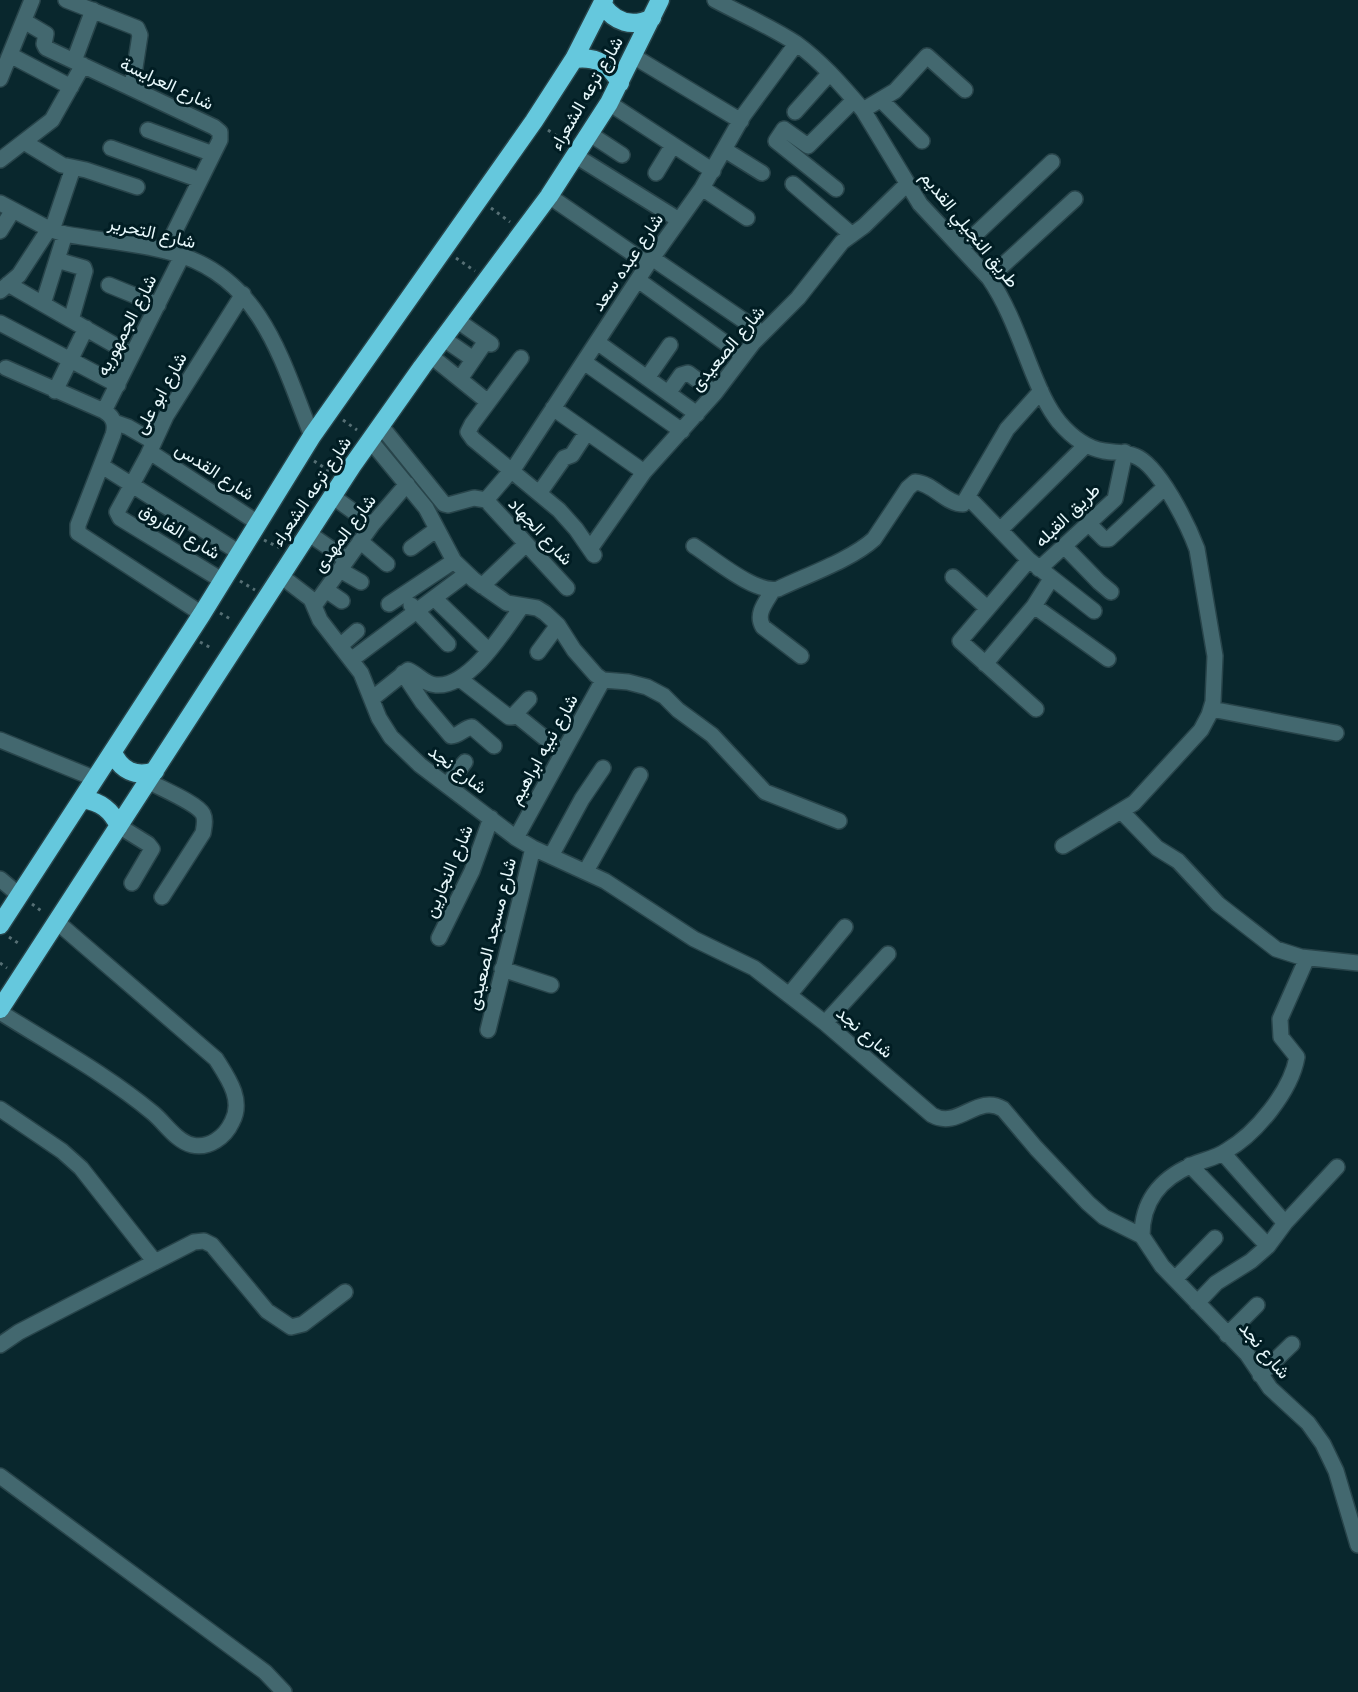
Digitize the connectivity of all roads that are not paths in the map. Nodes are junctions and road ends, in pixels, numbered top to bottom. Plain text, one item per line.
1 (32, 0) edge
2 (66, 0) edge
3 (660, 0) edge
4 (715, 0) edge
5 (603, 2) edge
6 (93, 10) junction
7 (652, 18) junction
8 (24, 21) junction
9 (796, 44) junction
10 (10, 55) junction
11 (633, 56) junction
12 (573, 59) junction
13 (78, 63) junction
14 (829, 74) junction
15 (0, 79) edge
16 (620, 83) junction
17 (71, 87) junction
18 (132, 87) junction
19 (965, 90) dead end
20 (882, 100) junction
21 (609, 103) junction
22 (859, 105) junction
23 (795, 112) dead end
24 (741, 121) junction
25 (148, 130) dead end
26 (590, 134) junction
27 (922, 141) dead end
28 (24, 142) junction
29 (674, 145) junction
30 (111, 148) dead end
31 (724, 150) junction
32 (577, 153) junction
33 (213, 154) junction
34 (622, 155) dead end
35 (0, 160) edge
36 (1052, 162) dead end
37 (73, 168) junction
38 (713, 171) junction
39 (656, 173) dead end
40 (762, 173) dead end
41 (200, 180) junction
42 (793, 184) dead end
43 (907, 184) junction
44 (137, 187) dead end
45 (702, 188) junction
46 (836, 189) dead end
47 (549, 196) junction
48 (1075, 199) dead end
49 (7, 207) edge
50 (747, 218) dead end
51 (679, 220) junction
52 (0, 231) edge
53 (55, 231) junction
54 (851, 234) junction
55 (961, 248) junction
56 (165, 251) junction
57 (182, 256) junction
58 (57, 260) junction
59 (650, 261) junction
60 (989, 278) junction
61 (638, 280) junction
62 (109, 285) dead end
63 (4, 287) edge
64 (243, 294) junction
65 (43, 304) junction
66 (158, 305) junction
67 (71, 320) junction
68 (458, 321) junction
69 (0, 323) edge
70 (86, 328) junction
71 (762, 333) junction
72 (444, 339) junction
73 (597, 342) junction
74 (670, 345) dead end
75 (132, 355) junction
76 (742, 355) junction
77 (431, 356) junction
78 (521, 358) dead end
79 (473, 359) junction
80 (70, 360) junction
81 (584, 362) junction
82 (6, 368) dead end
83 (647, 378) junction
84 (460, 379) junction
85 (117, 385) junction
86 (55, 391) junction
87 (1041, 391) junction
88 (669, 392) junction
89 (715, 393) junction
90 (488, 402) junction
91 (554, 408) junction
92 (697, 414) junction
93 (109, 417) junction
94 (682, 430) junction
95 (587, 432) junction
96 (376, 433) junction
97 (312, 436) junction
98 (1086, 445) junction
99 (152, 447) junction
100 (1125, 452) junction
101 (102, 466) junction
102 (511, 469) junction
103 (644, 472) junction
104 (407, 484) junction
105 (133, 485) junction
106 (1165, 487) junction
107 (540, 492) junction
108 (332, 496) junction
109 (968, 497) junction
110 (486, 500) junction
111 (117, 514) joint
112 (1089, 524) junction
113 (372, 525) junction
114 (255, 529) junction
115 (437, 529) junction
116 (1000, 530) junction
117 (308, 533) junction
118 (360, 541) junction
119 (526, 543) junction
120 (694, 546) dead end
121 (1064, 546) junction
122 (411, 548) dead end
123 (240, 553) junction
124 (454, 561) junction
125 (387, 564) dead end
126 (344, 565) junction
127 (1034, 565) junction
128 (466, 574) junction
129 (281, 576) junction
130 (225, 577) junction
131 (953, 577) dead end
132 (1052, 579) junction
133 (361, 582) dead end
134 (482, 586) junction
135 (567, 588) dead end
136 (326, 590) junction
137 (773, 590) junction
138 (1111, 592) dead end
139 (402, 595) junction
140 (434, 598) junction
141 (342, 601) dead end
142 (390, 604) dead end
143 (314, 606) junction
144 (522, 606) junction
145 (1034, 606) junction
146 (987, 608) junction
147 (205, 610) junction
148 (417, 611) junction
149 (1094, 611) dead end
150 (450, 613) junction
151 (558, 625) junction
152 (357, 631) dead end
153 (428, 632) junction
154 (448, 644) dead end
155 (340, 646) junction
156 (489, 651) junction
157 (538, 652) dead end
158 (801, 656) dead end
159 (1107, 659) dead end
160 (351, 660) junction
161 (985, 664) junction
162 (403, 673) junction
163 (460, 679) junction
164 (603, 680) junction
165 (373, 698) junction
166 (528, 699) dead end
167 (1036, 709) dead end
168 (1211, 709) junction
169 (515, 714) junction
170 (1336, 733) dead end
171 (0, 740) edge
172 (494, 746) dead end
173 (113, 752) junction
174 (562, 752) junction
175 (465, 762) dead end
176 (603, 768) dead end
177 (640, 775) dead end
178 (151, 776) junction
179 (96, 778) junction
180 (447, 785) junction
181 (83, 799) junction
182 (1122, 812) junction
183 (491, 818) junction
184 (839, 821) dead end
185 (119, 826) junction
186 (516, 838) junction
187 (1063, 846) dead end
188 (533, 848) junction
189 (551, 856) junction
190 (586, 871) junction
191 (0, 879) edge
192 (132, 883) dead end
193 (19, 894) junction
194 (162, 897) dead end
195 (57, 922) junction
196 (0, 925) edge
197 (845, 927) dead end
198 (439, 938) dead end
199 (888, 954) dead end
200 (1307, 958) junction
201 (1358, 963) edge
202 (502, 969) junction
203 (551, 986) dead end
204 (789, 995) junction
205 (0, 1011) edge
206 (825, 1023) junction
207 (488, 1030) dead end
208 (0, 1109) edge
209 (1223, 1153) junction
210 (1190, 1166) junction
211 (1337, 1167) dead end
212 (1285, 1223) junction
213 (1142, 1236) junction
214 (1215, 1238) dead end
215 (1268, 1246) junction
216 (155, 1262) junction
217 (1175, 1279) junction
218 (345, 1292) dead end
219 (1197, 1303) junction
220 (1257, 1305) dead end
221 (1227, 1335) junction
222 (1, 1343) edge
223 (1292, 1344) dead end
224 (1260, 1375) junction
225 (0, 1476) edge
226 (1355, 1526) edge
227 (1358, 1545) edge
228 (284, 1692) edge

1 - 8 street
2 - 6 street
3 - 7 highway, شارع ترعه الشعراء
4 - 9 street, طريق النجيلي القديم
5 - 7 highway
5 - 12 highway, شارع ترعه الشعراء
6 - 13 street
6 - 18 street
7 - 11 highway, شارع ترعه الشعراء
8 - 10 street
8 - 13 street, شارع العرايسة
9 - 14 street, طريق النجيلي القديم
9 - 24 street, شارع عبده سعد
10 - 15 street
10 - 17 street
11 - 16 highway, شارع ترعه الشعراء
11 - 24 street
12 - 16 highway
12 - 97 highway, شارع ترعه الشعراء
13 - 17 street
13 - 18 street, شارع العرايسة
14 - 22 street, طريق النجيلي القديم
14 - 23 street
16 - 21 highway, شارع ترعه الشعراء
17 - 28 street
18 - 33 street, شارع العرايسة
19 - 20 street
20 - 22 street
20 - 27 street
21 - 26 highway, شارع ترعه الشعراء
21 - 29 street
22 - 43 street, طريق النجيلي القديم
22 - 46 street
24 - 31 street, شارع عبده سعد
25 - 33 street
26 - 32 highway, شارع ترعه الشعراء
26 - 34 street
28 - 35 street
28 - 37 street
29 - 38 street
29 - 39 street
30 - 41 street
31 - 38 street, شارع عبده سعد
31 - 40 street
32 - 47 highway, شارع ترعه الشعراء
32 - 51 street
33 - 41 street, شارع العرايسة
36 - 55 street
37 - 44 street
37 - 53 street
38 - 45 street, شارع عبده سعد
41 - 56 street, شارع العرايسة
42 - 54 street
43 - 54 street, شارع الصعيدى
43 - 55 street, طريق النجيلي القديم
45 - 50 street
45 - 51 street, شارع عبده سعد
47 - 59 street
47 - 68 highway, شارع ترعه الشعراء
48 - 60 street
49 - 52 street
49 - 53 street, شارع التحرير
51 - 59 street, شارع عبده سعد
53 - 56 street, شارع التحرير
53 - 58 street
53 - 63 street
54 - 71 street, شارع الصعيدى
55 - 60 street, طريق النجيلي القديم
56 - 57 street, شارع التحرير
57 - 64 street, شارع التحرير
57 - 66 street, شارع الجمهوريه
58 - 65 street
58 - 67 street
59 - 61 street, شارع عبده سعد
59 - 71 street
60 - 87 street, طريق النجيلي القديم
61 - 73 street, شارع عبده سعد
61 - 76 street
62 - 66 street
63 - 65 street
64 - 97 street, شارع التحرير
64 - 99 street, شارع ابو على
65 - 67 street
66 - 75 street, شارع الجمهوريه
67 - 70 street
68 - 72 highway, شارع ترعه الشعراء
68 - 79 street
69 - 80 street
70 - 75 street
70 - 80 street
71 - 76 street, شارع الصعيدى
72 - 77 highway, شارع ترعه الشعراء
72 - 79 street
73 - 81 street, شارع عبده سعد
73 - 83 street
74 - 83 street
75 - 85 street, شارع الجمهوريه
76 - 89 street, شارع الصعيدى
77 - 84 street
77 - 96 highway, شارع ترعه الشعراء
78 - 90 street
79 - 84 street
80 - 85 street
80 - 86 street
81 - 91 street, شارع عبده سعد
81 - 94 street
82 - 86 street, شارع القدس
83 - 88 street
84 - 90 street
85 - 93 street, شارع الجمهوريه
86 - 93 street, شارع القدس
87 - 98 street, طريق النجيلي القديم
87 - 109 street
88 - 89 street
88 - 92 street
89 - 92 street, شارع الصعيدى
90 - 102 street
91 - 95 street
91 - 102 street, شارع عبده سعد
92 - 94 street, شارع الصعيدى
93 - 99 street, شارع القدس
93 - 101 street, شارع الجمهوريه
94 - 103 street, شارع الصعيدى
95 - 103 street
95 - 107 street
96 - 104 street
96 - 108 highway, شارع ترعه الشعراء
96 - 110 street, شارع الجهاد
97 - 114 highway, شارع ترعه الشعراء
98 - 100 street, طريق النجيلي القديم
98 - 116 street
99 - 105 street, شارع ابو على
99 - 114 street, شارع القدس
100 - 106 street, طريق النجيلي القديم
100 - 112 street, طريق القبله
101 - 105 street
101 - 147 street, شارع الجمهوريه
102 - 107 street
102 - 110 street, شارع عبده سعد
103 - 107 street, شارع الصعيدى
104 - 113 street, شارع المهدى
104 - 115 street
105 - 111 street, شارع ابو على
105 - 123 street
106 - 112 street
106 - 168 street, طريق النجيلي القديم
108 - 113 street
108 - 117 highway, شارع ترعه الشعراء
109 - 116 street
109 - 137 street
110 - 119 street, شارع الجهاد
111 - 130 street, شارع الفاروق
112 - 121 street, طريق القبله
113 - 118 street, شارع المهدى
114 - 123 highway, شارع ترعه الشعراء
115 - 122 street
115 - 124 street
116 - 127 street
117 - 126 street
117 - 129 highway, شارع ترعه الشعراء
118 - 125 street
118 - 126 street, شارع المهدى
119 - 134 street
119 - 135 street, شارع الجهاد
120 - 137 street
121 - 127 street, طريق القبله
121 - 138 street
123 - 130 highway, شارع ترعه الشعراء
124 - 128 street
124 - 139 street
126 - 133 street
126 - 136 street, شارع المهدى
127 - 132 street
127 - 146 street, طريق القبله
128 - 134 street
128 - 140 street
129 - 143 street, شارع نجد
129 - 178 highway, شارع ترعه الشعراء
130 - 147 highway, شارع ترعه الشعراء
131 - 146 street
132 - 145 street
132 - 149 street
134 - 144 street
136 - 141 street
136 - 143 street, شارع المهدى
137 - 158 street
139 - 142 street
139 - 148 street
140 - 148 street
140 - 150 street
143 - 155 street, شارع نجد
144 - 151 street
144 - 156 street
145 - 159 street
145 - 161 street
146 - 161 street, طريق القبله
147 - 173 highway, شارع ترعه الشعراء
148 - 153 street
148 - 160 street
150 - 153 street
150 - 156 street
151 - 157 street
151 - 164 street
152 - 155 street
153 - 154 street
155 - 160 street, شارع نجد
156 - 163 street
160 - 165 street, شارع نجد
161 - 167 street
162 - 163 street
162 - 165 street
162 - 172 street
163 - 169 street
164 - 174 street, شارع نبيه ابراهيم
164 - 184 street
165 - 180 street, شارع نجد
166 - 169 street
168 - 170 street
168 - 182 street, طريق النجيلي القديم
169 - 174 street
171 - 179 street
173 - 178 highway
173 - 179 highway, شارع ترعه الشعراء
174 - 186 street, شارع نبيه ابراهيم
175 - 180 street
176 - 189 street
177 - 190 street
178 - 185 highway, شارع ترعه الشعراء
178 - 194 street
179 - 181 highway, شارع ترعه الشعراء
180 - 183 street, شارع نجد
181 - 185 highway
181 - 193 highway, شارع ترعه الشعراء
182 - 187 street, طريق النجيلي القديم
182 - 200 street
183 - 186 street, شارع نجد
183 - 198 street, شارع النجارين
185 - 192 street
185 - 195 highway, شارع ترعه الشعراء
186 - 188 street, شارع نجد
188 - 189 street, شارع نجد
188 - 202 street, شارع مسجد الصعيدى
189 - 190 street, شارع نجد
190 - 204 street, شارع نجد
191 - 193 street
193 - 196 highway, شارع ترعه الشعراء
195 - 205 highway, شارع ترعه الشعراء
195 - 205 street
197 - 204 street
199 - 206 street
200 - 201 street
200 - 209 street
202 - 203 street
202 - 207 street, شارع مسجد الصعيدى
204 - 206 street, شارع نجد
206 - 213 street, شارع نجد
208 - 216 street
209 - 210 street
209 - 212 street
210 - 213 street
210 - 215 street
211 - 212 street
212 - 215 street
213 - 217 street, شارع نجد
214 - 217 street
215 - 219 street
216 - 218 street
216 - 222 street
217 - 219 street, شارع نجد
219 - 221 street, شارع نجد
220 - 221 street
221 - 224 street, شارع نجد
223 - 224 street
224 - 226 street, شارع نجد
225 - 228 street
226 - 227 street, شارع نجد

